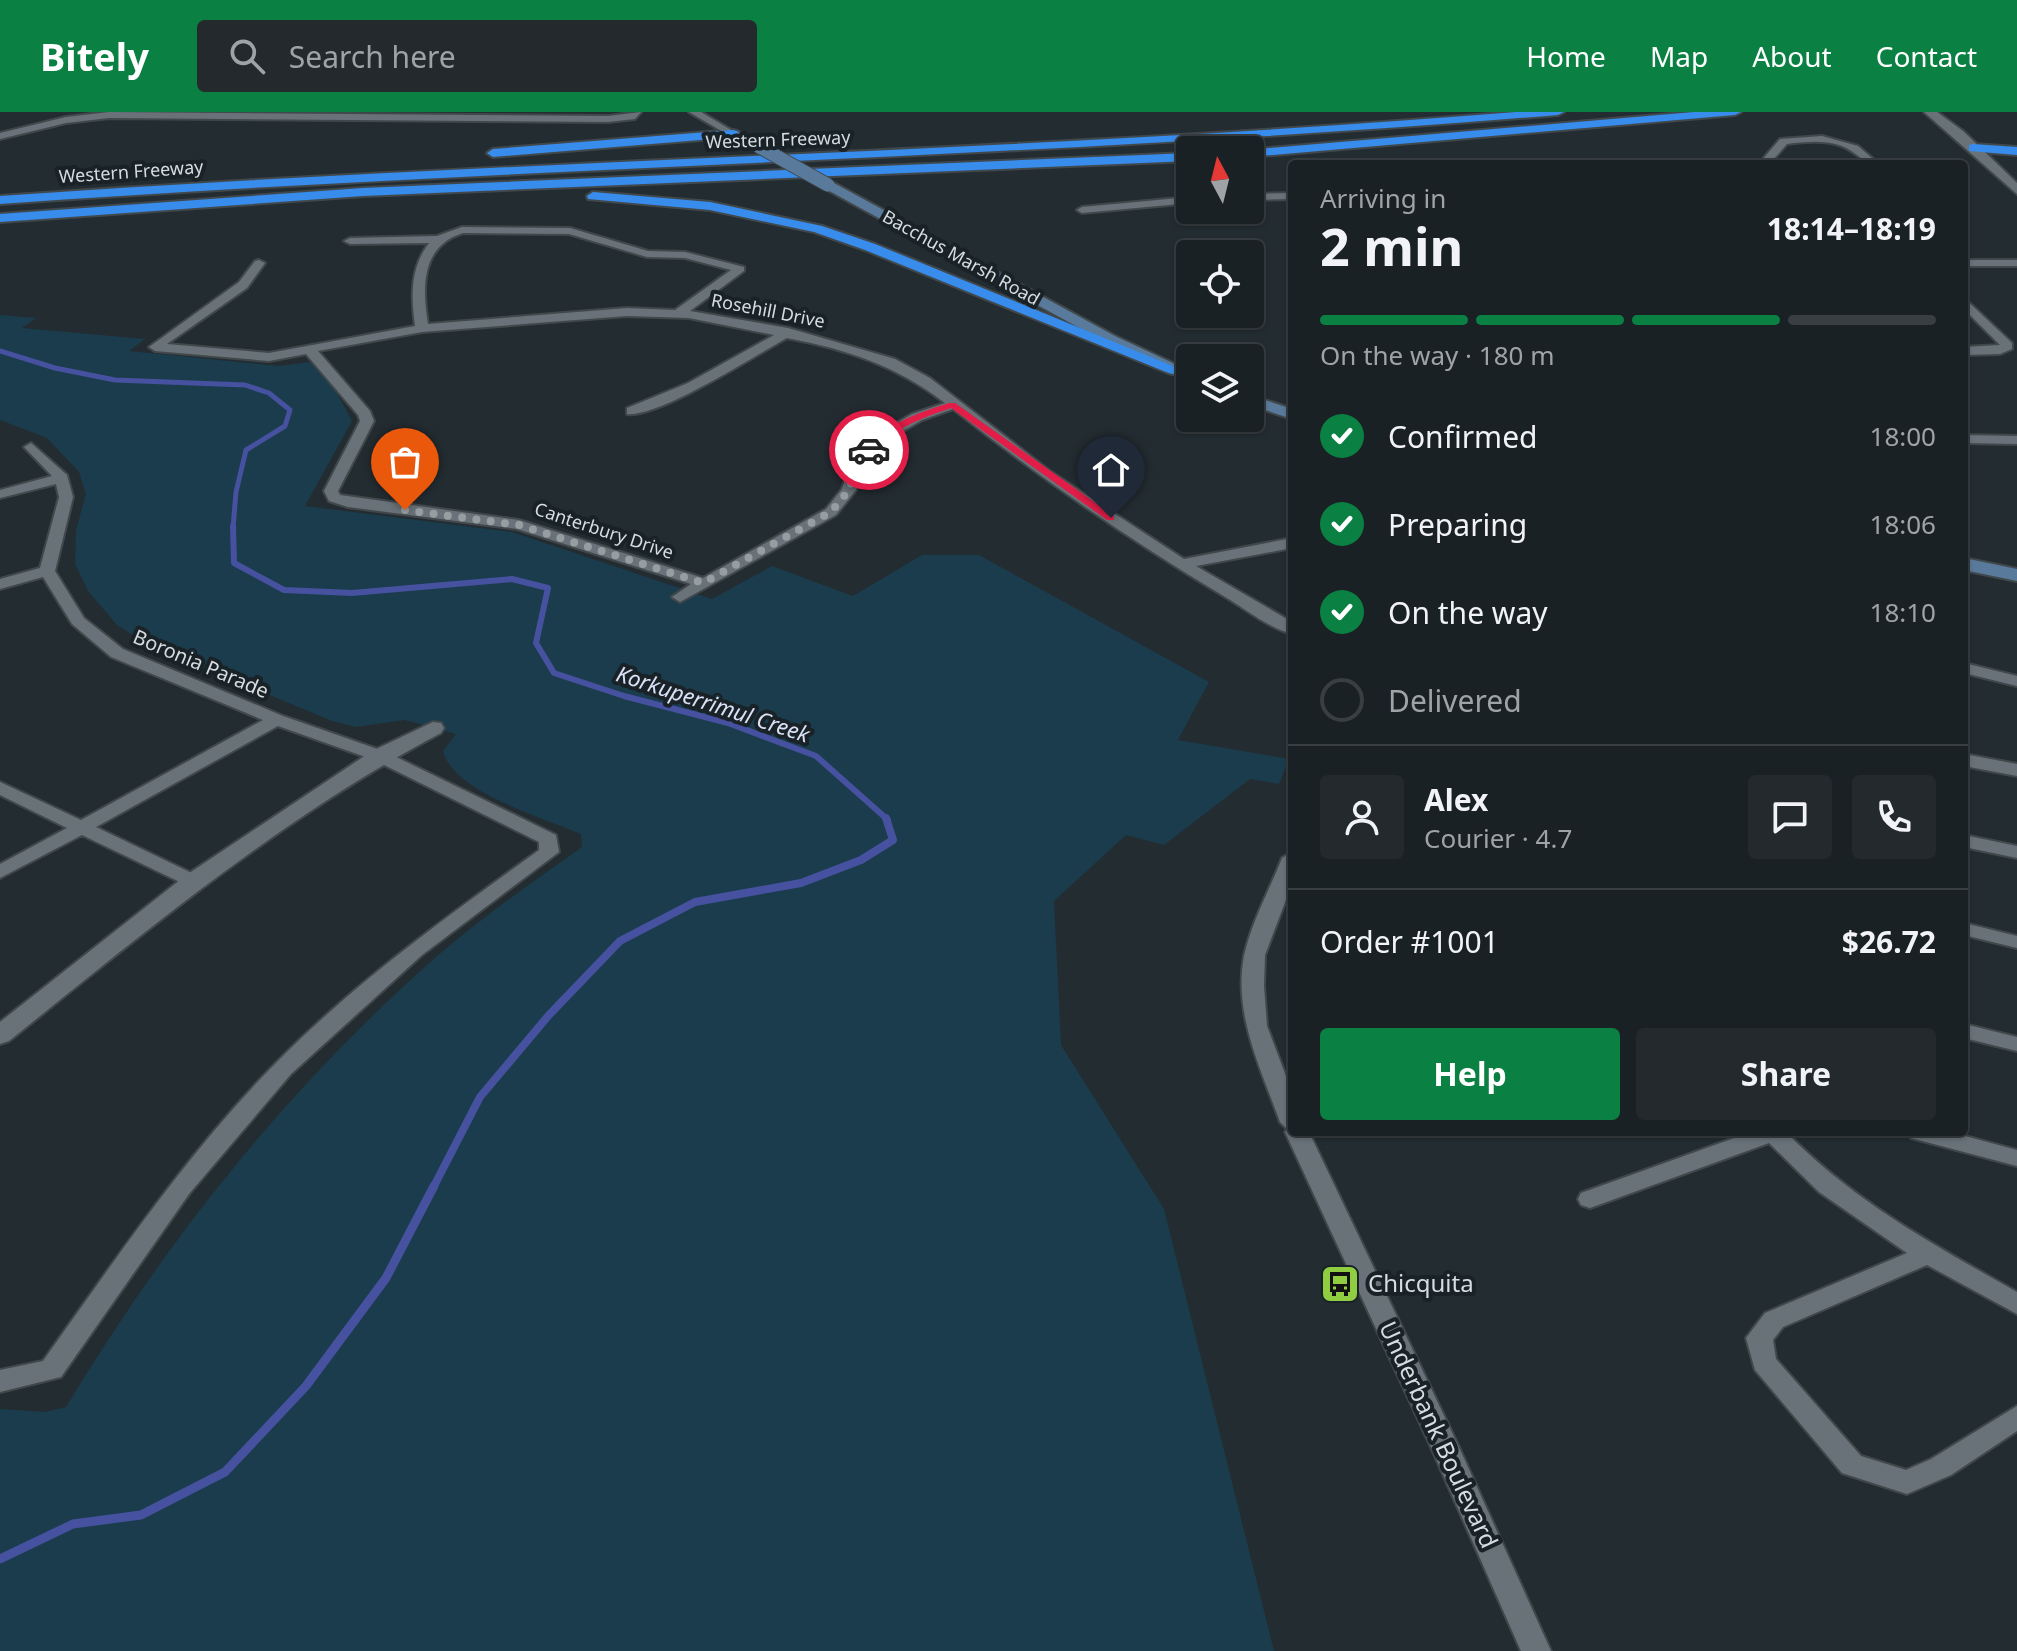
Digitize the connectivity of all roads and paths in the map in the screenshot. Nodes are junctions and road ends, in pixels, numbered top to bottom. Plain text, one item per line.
1 (636, 112) edge
2 (694, 112) edge
3 (1558, 112) edge
4 (1735, 112) edge
5 (1930, 112) edge
6 (733, 134) junction
7 (0, 136) edge
8 (1973, 148) junction
9 (2017, 151) edge
10 (1264, 152) edge
11 (472, 155) dead end
12 (1176, 158) edge
13 (2017, 158) edge
14 (404, 160) dead end
15 (1772, 160) edge
16 (1870, 160) edge
17 (1990, 162) junction
18 (2017, 190) edge
19 (1288, 196) edge
20 (0, 197) edge
21 (1264, 197) edge
22 (1176, 201) edge
23 (135, 207) junction
24 (1082, 210) dead end
25 (0, 218) edge
26 (437, 239) junction
27 (350, 241) dead end
28 (259, 263) dead end
29 (1968, 263) edge
30 (2017, 263) edge
31 (1020, 290) junction
32 (990, 296) junction
33 (1968, 306) edge
34 (679, 313) junction
35 (422, 328) junction
36 (788, 332) junction
37 (311, 351) junction
38 (1968, 351) edge
39 (1172, 369) junction
40 (1176, 371) edge
41 (952, 405) junction
42 (1264, 405) edge
43 (632, 411) dead end
44 (1288, 413) edge
45 (1968, 439) edge
46 (2017, 440) edge
47 (31, 447) dead end
48 (62, 478) junction
49 (0, 494) edge
50 (1288, 544) edge
51 (1181, 564) junction
52 (1968, 565) edge
53 (47, 571) junction
54 (2017, 575) edge
55 (703, 583) junction
56 (0, 584) edge
57 (680, 597) dead end
58 (1288, 627) edge
59 (1968, 669) edge
60 (2017, 681) edge
61 (277, 720) junction
62 (433, 728) dead end
63 (380, 756) junction
64 (1968, 761) edge
65 (2017, 770) edge
66 (0, 788) edge
67 (83, 826) junction
68 (1968, 842) edge
69 (2017, 852) edge
70 (1288, 868) edge
71 (0, 872) edge
72 (193, 881) junction
73 (1968, 930) edge
74 (2017, 942) edge
75 (1968, 1032) edge
76 (0, 1035) edge
77 (2017, 1044) edge
78 (1288, 1111) edge
79 (1299, 1136) edge
80 (1761, 1136) edge
81 (1776, 1136) edge
82 (1934, 1136) edge
83 (2017, 1158) edge
84 (1590, 1199) dead end
85 (1926, 1255) junction
86 (2017, 1304) edge
87 (0, 1381) edge
88 (2017, 1417) edge
89 (1536, 1651) edge

1 - 7 street
2 - 6 street
3 - 20 highway, Western Freeway
4 - 10 highway
5 - 8 street
6 - 11 highway
6 - 31 main road, Bacchus Marsh Road, bridge
8 - 9 highway
8 - 17 street
12 - 23 highway, Western Freeway
13 - 17 highway
14 - 20 highway
15 - 16 street
17 - 18 street
19 - 21 street
22 - 24 street
23 - 25 highway, Western Freeway
23 - 32 highway
26 - 27 street
26 - 34 street
26 - 35 street
28 - 37 street, Rosehill Drive
29 - 30 street
31 - 32 highway
31 - 39 main road, Bacchus Marsh Road
32 - 39 highway
33 - 38 street
34 - 35 street, Rosehill Drive
34 - 36 street, Rosehill Drive
35 - 37 street, Rosehill Drive
36 - 41 street, Rosehill Drive
36 - 43 street
37 - 55 street, Canterbury Drive
39 - 40 main road, Bacchus Marsh Road
41 - 51 street, Rosehill Drive
41 - 55 street
42 - 44 main road
45 - 46 street
47 - 48 street
48 - 49 street
48 - 53 street
50 - 51 street
51 - 58 street, Rosehill Drive
52 - 54 main road
53 - 56 street
53 - 61 street, Boronia Parade
55 - 57 street
59 - 60 street
61 - 63 street, Boronia Parade
61 - 67 street
62 - 63 street
63 - 72 street
63 - 87 street, Boronia Parade
64 - 65 street
66 - 67 street
67 - 71 street
67 - 72 street
68 - 69 street
70 - 78 street
72 - 76 street
73 - 74 street
75 - 77 street
79 - 89 street, Underbank Boulevard
80 - 84 street
81 - 85 street
82 - 83 street
85 - 86 street
85 - 88 street

